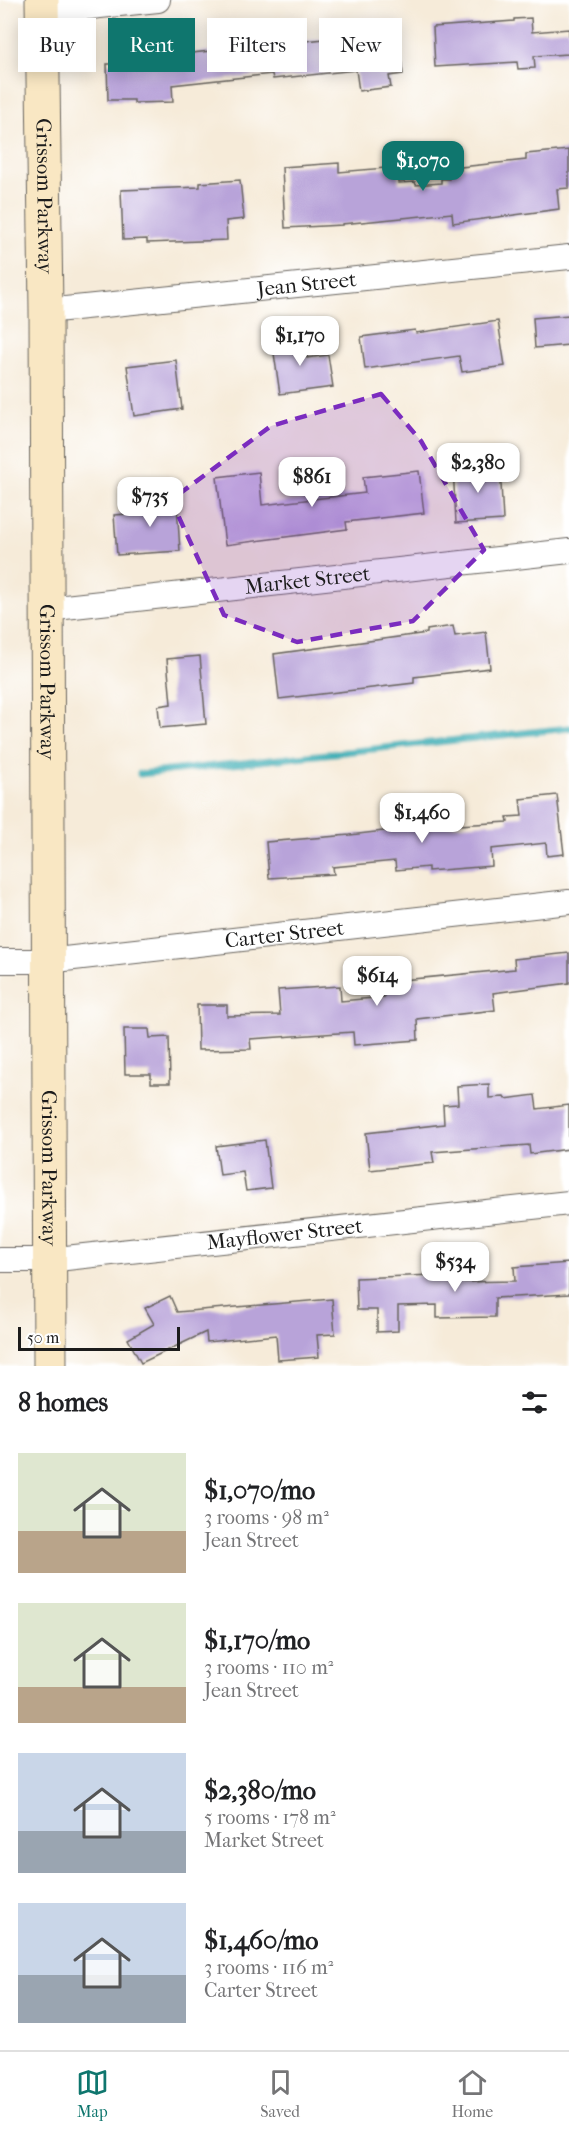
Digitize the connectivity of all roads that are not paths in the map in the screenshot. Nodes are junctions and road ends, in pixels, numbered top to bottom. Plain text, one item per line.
1 (158, 0) edge
2 (42, 6) edge
3 (569, 256) edge
4 (46, 310) junction
5 (569, 551) edge
6 (47, 609) junction
7 (569, 902) edge
8 (47, 961) junction
9 (0, 962) edge
10 (569, 1203) edge
11 (0, 1260) edge
12 (49, 1260) junction
13 (50, 1366) edge

1 - 2 street
2 - 4 main road, Grissom Parkway
3 - 4 street, Jean Street
4 - 6 main road, Grissom Parkway
5 - 6 street, Market Street
6 - 8 main road, Grissom Parkway
7 - 8 street, Carter Street
8 - 9 street, Carter Street
8 - 12 main road, Grissom Parkway
10 - 12 street, Mayflower Street
11 - 12 street, Mayflower Street
12 - 13 main road, Grissom Parkway

